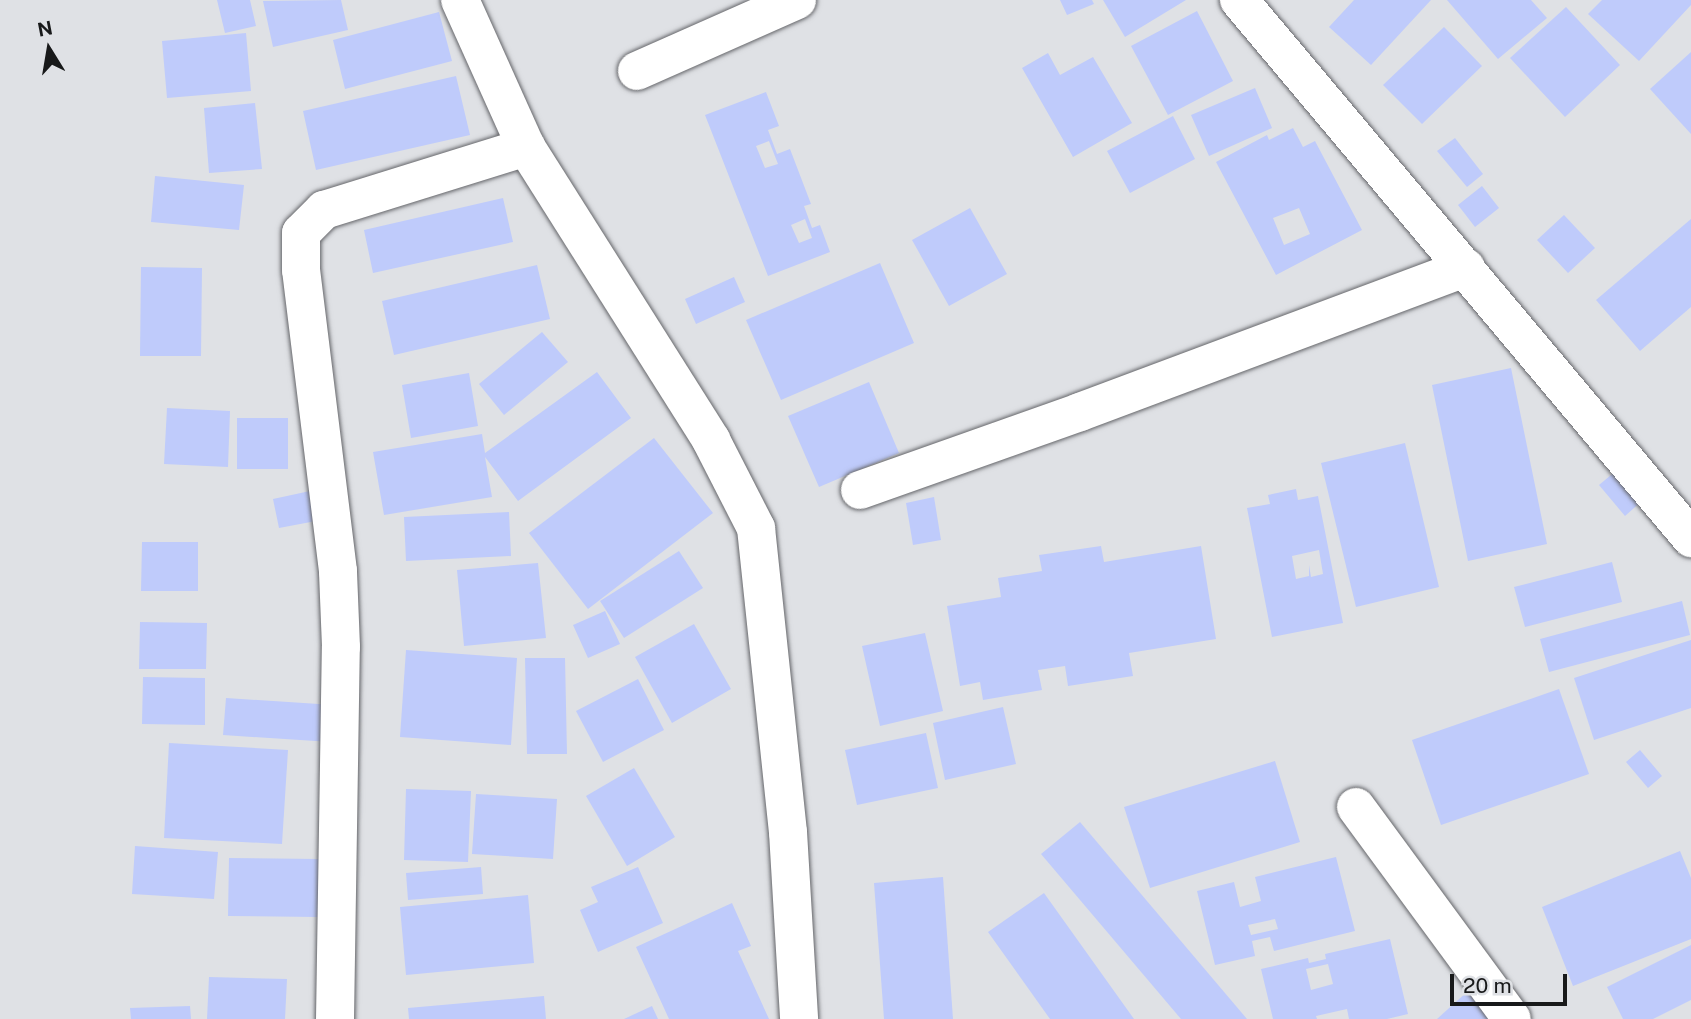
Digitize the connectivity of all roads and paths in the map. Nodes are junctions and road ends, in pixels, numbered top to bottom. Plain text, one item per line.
1 (460, 0) edge
2 (797, 0) edge
3 (1239, 0) edge
4 (637, 71) dead end
5 (526, 147) junction
6 (1466, 268) junction
7 (860, 490) dead end
8 (1691, 538) edge
9 (1356, 807) dead end
10 (335, 1019) edge
11 (799, 1019) edge
12 (1512, 1019) edge

1 - 5 street
2 - 4 street
3 - 6 street
5 - 10 street
5 - 11 street
6 - 7 street
6 - 8 street
9 - 12 street

